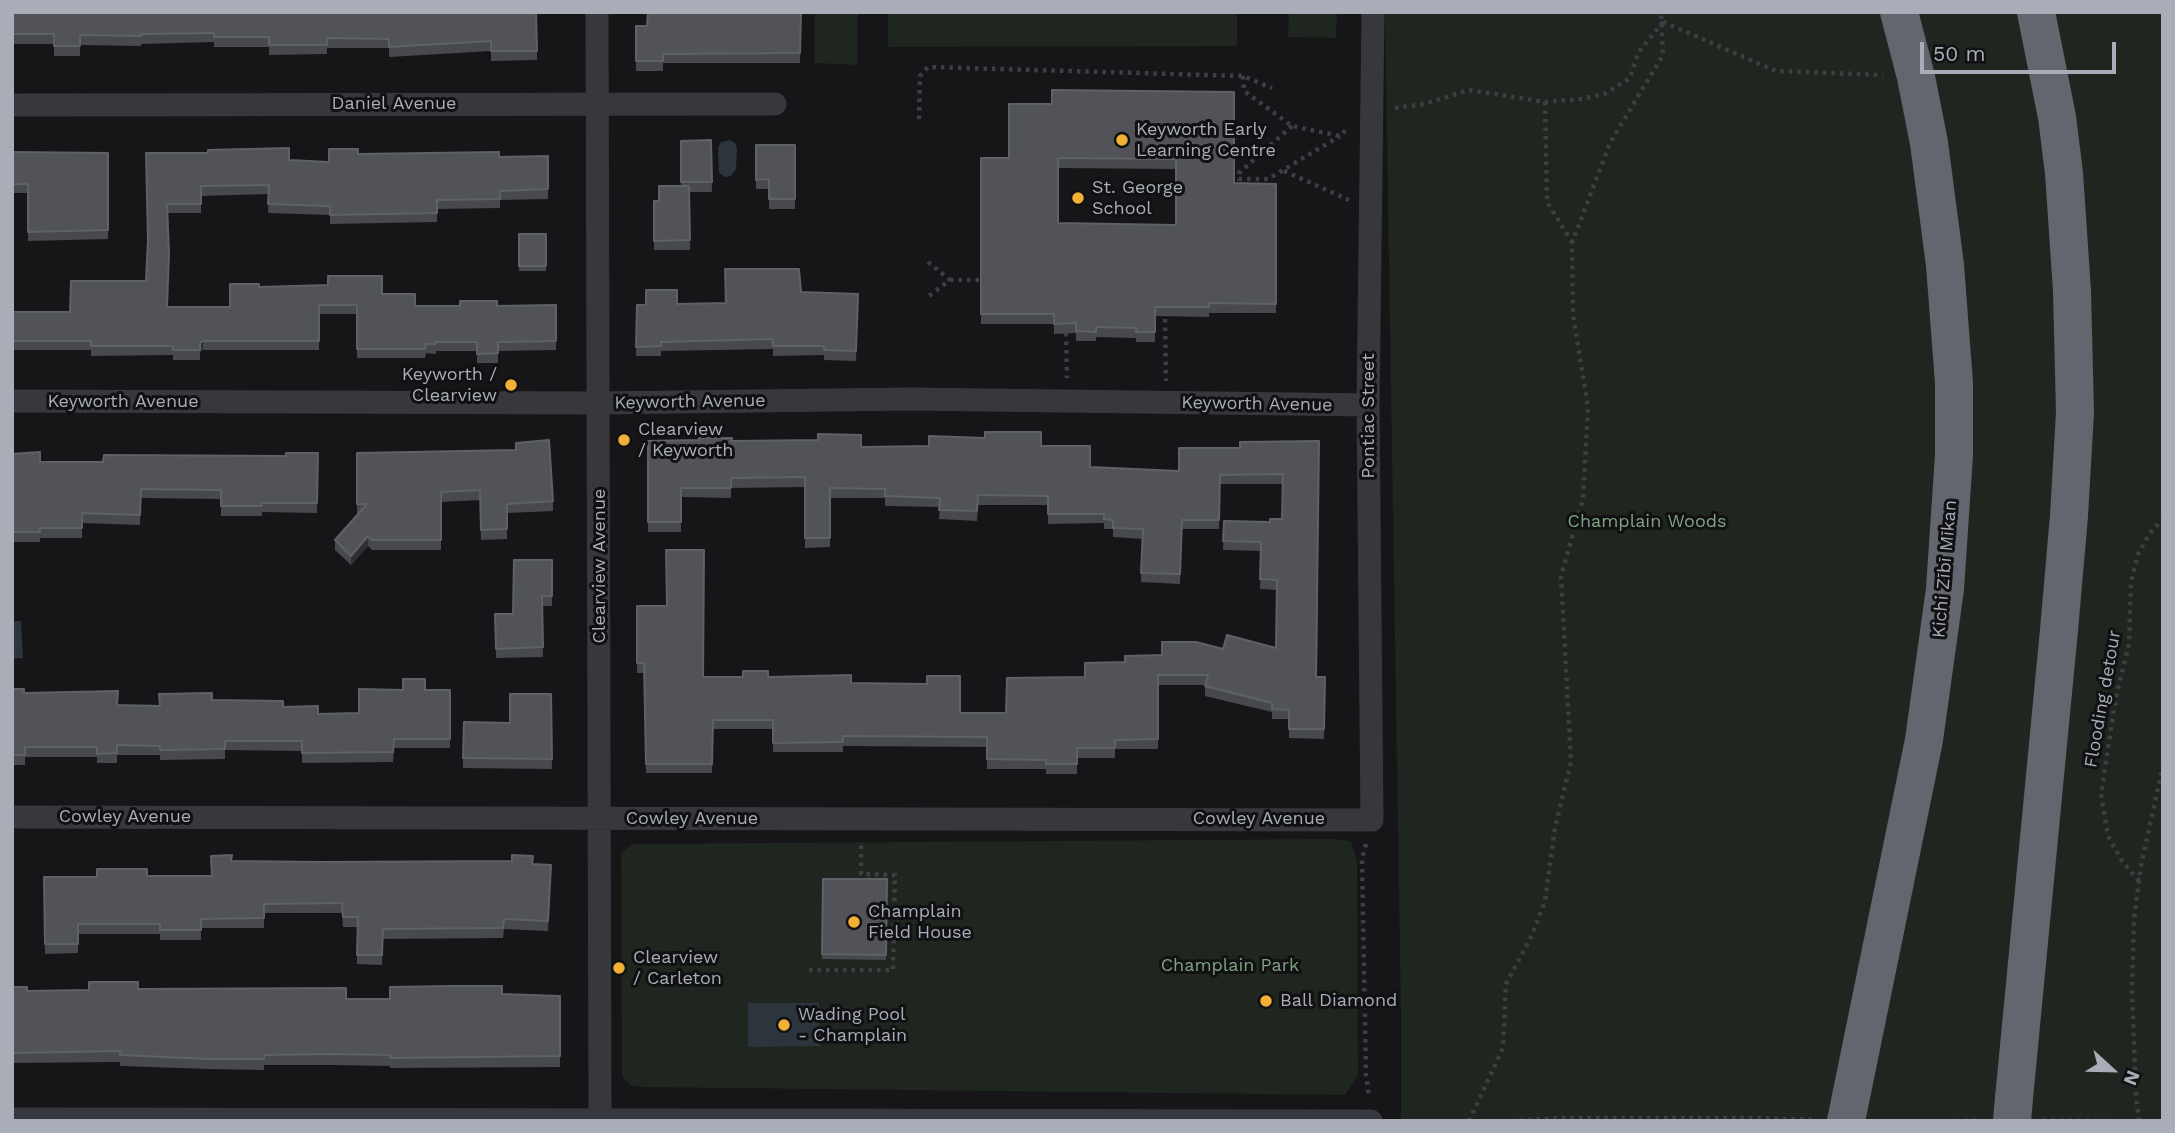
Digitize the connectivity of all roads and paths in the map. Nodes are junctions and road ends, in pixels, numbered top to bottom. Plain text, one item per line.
1 (597, 12) edge
2 (1373, 12) edge
3 (1661, 12) edge
4 (1899, 12) edge
5 (2036, 12) edge
6 (1663, 22) junction
7 (1243, 76) junction
8 (1916, 77) junction
9 (1272, 88) dead end
10 (1545, 102) junction
11 (597, 104) junction
12 (775, 104) dead end
13 (12, 105) edge
14 (1372, 112) junction
15 (919, 118) dead end
16 (1351, 125) dead end
17 (1292, 126) junction
18 (1340, 136) junction
19 (1283, 170) junction
20 (1371, 201) junction
21 (1572, 243) junction
22 (928, 262) dead end
23 (986, 279) edge
24 (950, 280) junction
25 (929, 296) dead end
26 (1165, 319) edge
27 (1066, 333) edge
28 (1067, 380) dead end
29 (12, 401) edge
30 (599, 403) junction
31 (1167, 403) junction
32 (1368, 405) junction
33 (2163, 519) edge
34 (2163, 765) edge
35 (12, 817) edge
36 (601, 818) junction
37 (860, 819) junction
38 (1372, 820) junction
39 (2139, 881) junction
40 (809, 970) dead end
41 (1848, 1109) edge
42 (2013, 1109) edge
43 (12, 1119) edge
44 (1752, 1119) edge
45 (600, 1120) edge
46 (1371, 1120) edge
47 (1538, 1120) edge
48 (1818, 1120) edge
49 (1469, 1121) edge
50 (1511, 1121) edge
51 (2139, 1121) edge

1 - 11 street, Clearview Avenue
2 - 14 street, Pontiac Street
3 - 6 path
4 - 8 highway, Kichi Zībī Mīkan
5 - 42 highway
6 - 8 path
6 - 10 path
6 - 21 path
7 - 9 path
7 - 15 path
7 - 17 path
8 - 41 highway, Kichi Zībī Mīkan
10 - 14 path
10 - 21 path
11 - 12 street, Daniel Avenue
11 - 13 street, Daniel Avenue
11 - 30 street, Clearview Avenue
14 - 20 street, Pontiac Street
16 - 18 path
17 - 18 path
17 - 19 path
18 - 19 path
19 - 20 path
20 - 32 street, Pontiac Street
21 - 49 path
22 - 24 path
23 - 24 path
24 - 25 path
26 - 31 path
27 - 28 path
29 - 30 street, Keyworth Avenue
30 - 31 street, Keyworth Avenue
30 - 36 street, Clearview Avenue
31 - 32 street, Keyworth Avenue
32 - 38 street, Pontiac Street
33 - 39 path, Flooding detour
34 - 39 path
35 - 36 street, Cowley Avenue
36 - 37 street, Cowley Avenue
36 - 45 street, Clearview Avenue
37 - 38 street, Cowley Avenue
37 - 40 path
38 - 46 path
39 - 51 path
43 - 45 street
44 - 47 path
44 - 48 path
45 - 46 street
47 - 50 path

